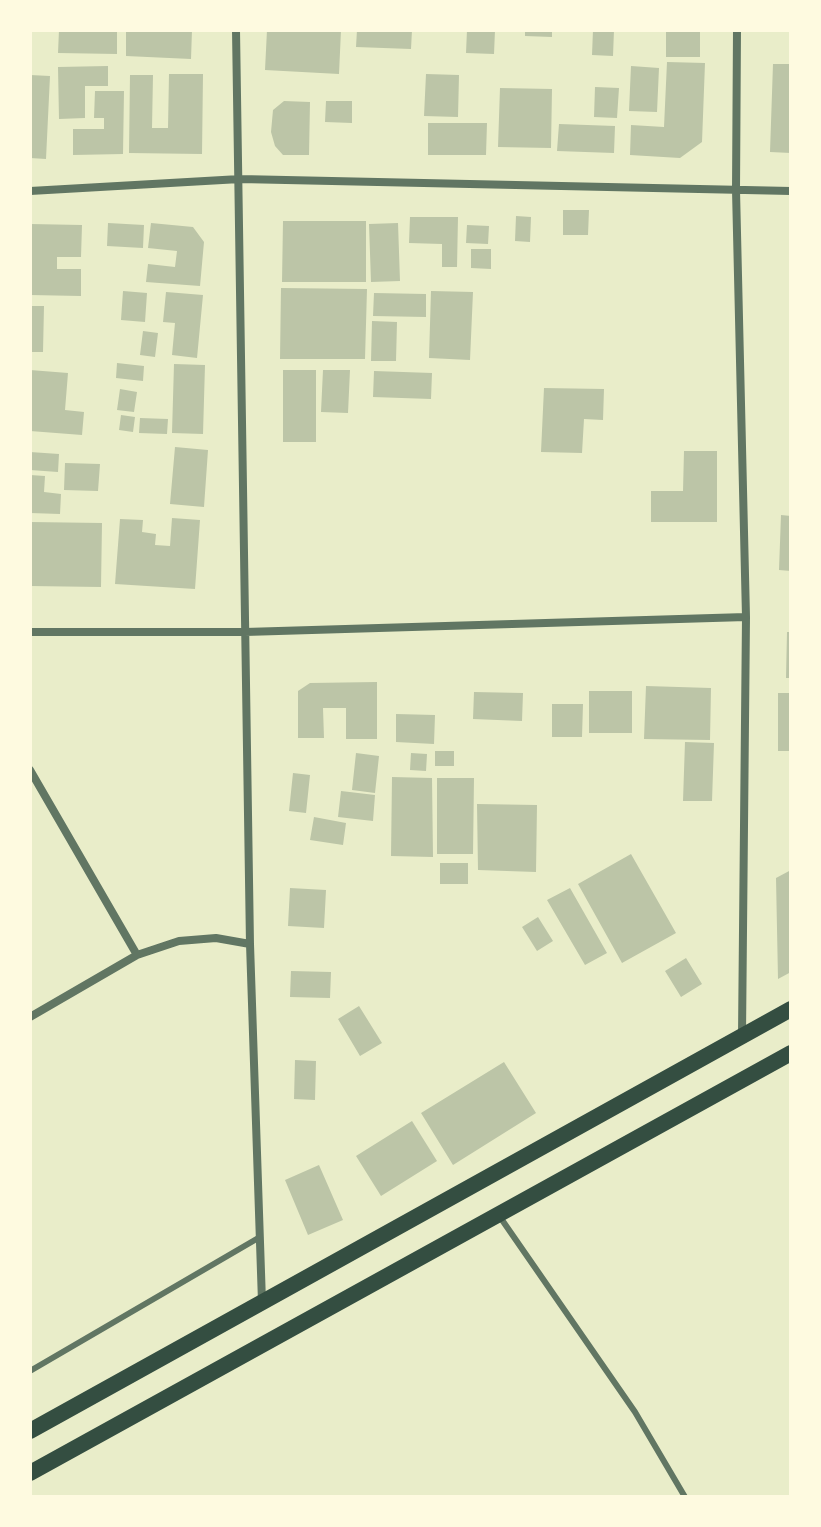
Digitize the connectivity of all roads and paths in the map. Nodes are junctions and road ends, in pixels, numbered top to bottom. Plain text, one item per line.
1 (236, 30) edge
2 (737, 30) edge
3 (240, 179) junction
4 (736, 190) junction
5 (30, 191) edge
6 (791, 191) edge
7 (746, 617) junction
8 (30, 632) edge
9 (245, 632) junction
10 (30, 770) edge
11 (250, 944) junction
12 (137, 955) junction
13 (791, 1009) edge
14 (30, 1017) edge
15 (742, 1036) junction
16 (791, 1053) edge
17 (498, 1214) junction
18 (260, 1237) junction
19 (262, 1303) junction
20 (30, 1371) edge
21 (30, 1431) edge
22 (30, 1473) edge
23 (685, 1497) edge

1 - 3 street
2 - 4 street
3 - 4 street
3 - 5 street
3 - 9 street
4 - 6 street
4 - 7 street
7 - 9 street
7 - 15 street
8 - 9 street
9 - 11 street
10 - 12 street
11 - 12 street
11 - 18 street
12 - 14 street
13 - 15 main road
15 - 19 main road
16 - 17 main road
17 - 22 main road
17 - 23 lane
18 - 19 street
18 - 20 lane
19 - 21 main road

